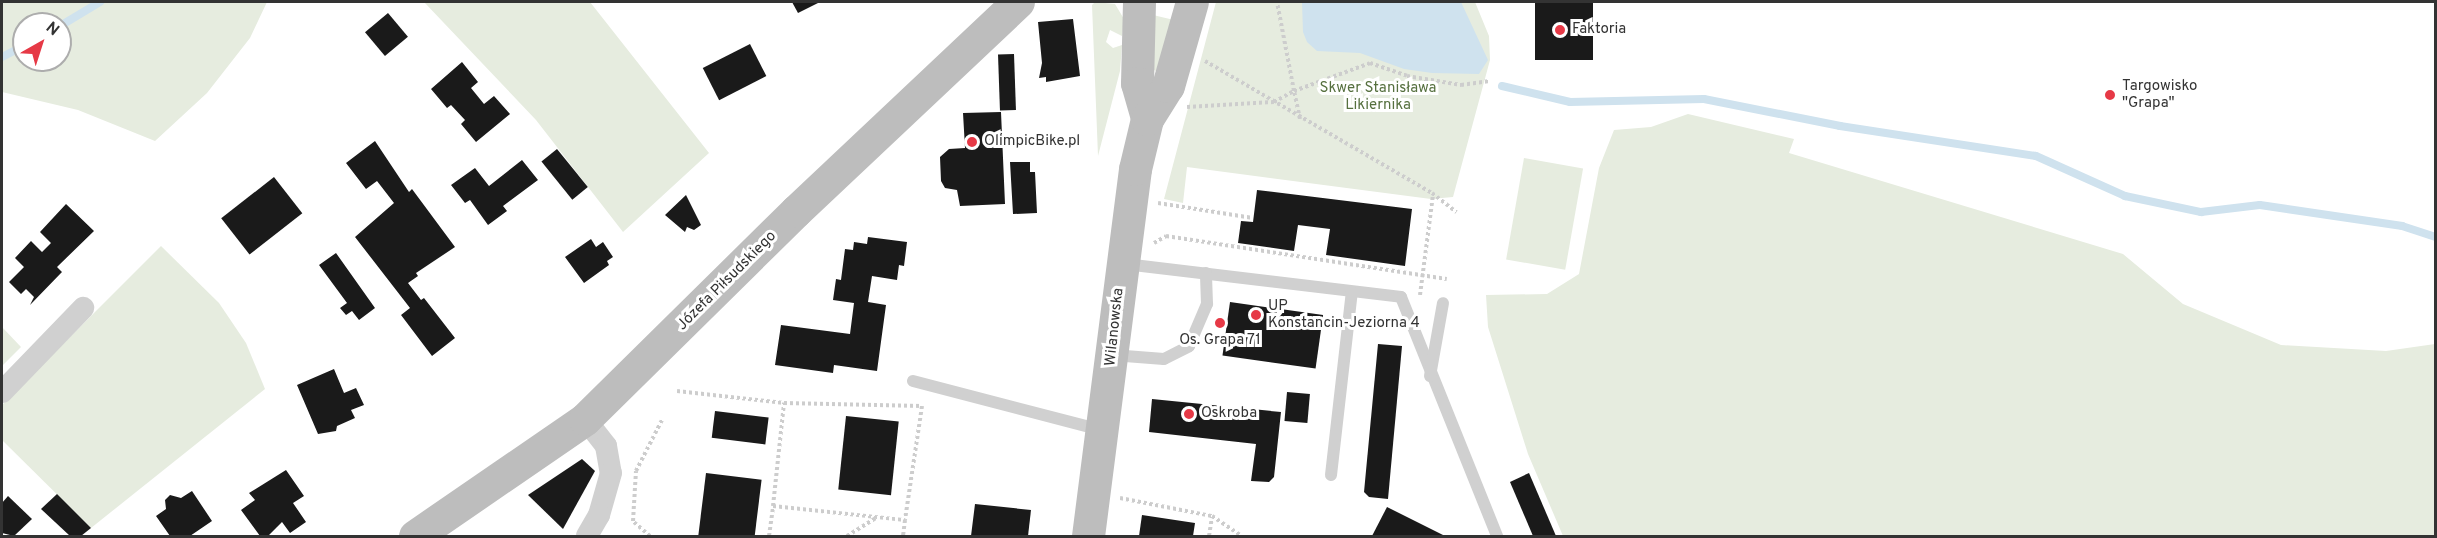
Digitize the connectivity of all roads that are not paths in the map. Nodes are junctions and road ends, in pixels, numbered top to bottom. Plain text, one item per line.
1 (1018, 2) edge
2 (1139, 2) edge
3 (1192, 2) edge
4 (1147, 119) junction
5 (1121, 263) junction
6 (1206, 273) junction
7 (1352, 292) junction
8 (1443, 303) dead end
9 (83, 308) dead end
10 (1112, 355) junction
11 (1430, 376) junction
12 (913, 381) dead end
13 (2, 392) edge
14 (585, 419) junction
15 (1104, 430) junction
16 (1331, 475) dead end
17 (415, 537) edge
18 (586, 537) edge
19 (1088, 537) edge
20 (1497, 537) edge

1 - 14 street, Józefa Piłsudskiego
2 - 4 street, Wilanowska
3 - 4 street, Wilanowska
4 - 5 street, Wilanowska
5 - 6 lane
5 - 10 street, Wilanowska
6 - 7 lane
6 - 10 lane
7 - 11 lane
7 - 16 lane
8 - 11 lane
9 - 13 street
10 - 15 street, Wilanowska
11 - 20 lane
12 - 15 lane
14 - 17 street, Józefa Piłsudskiego
14 - 18 street
15 - 19 street, Wilanowska

